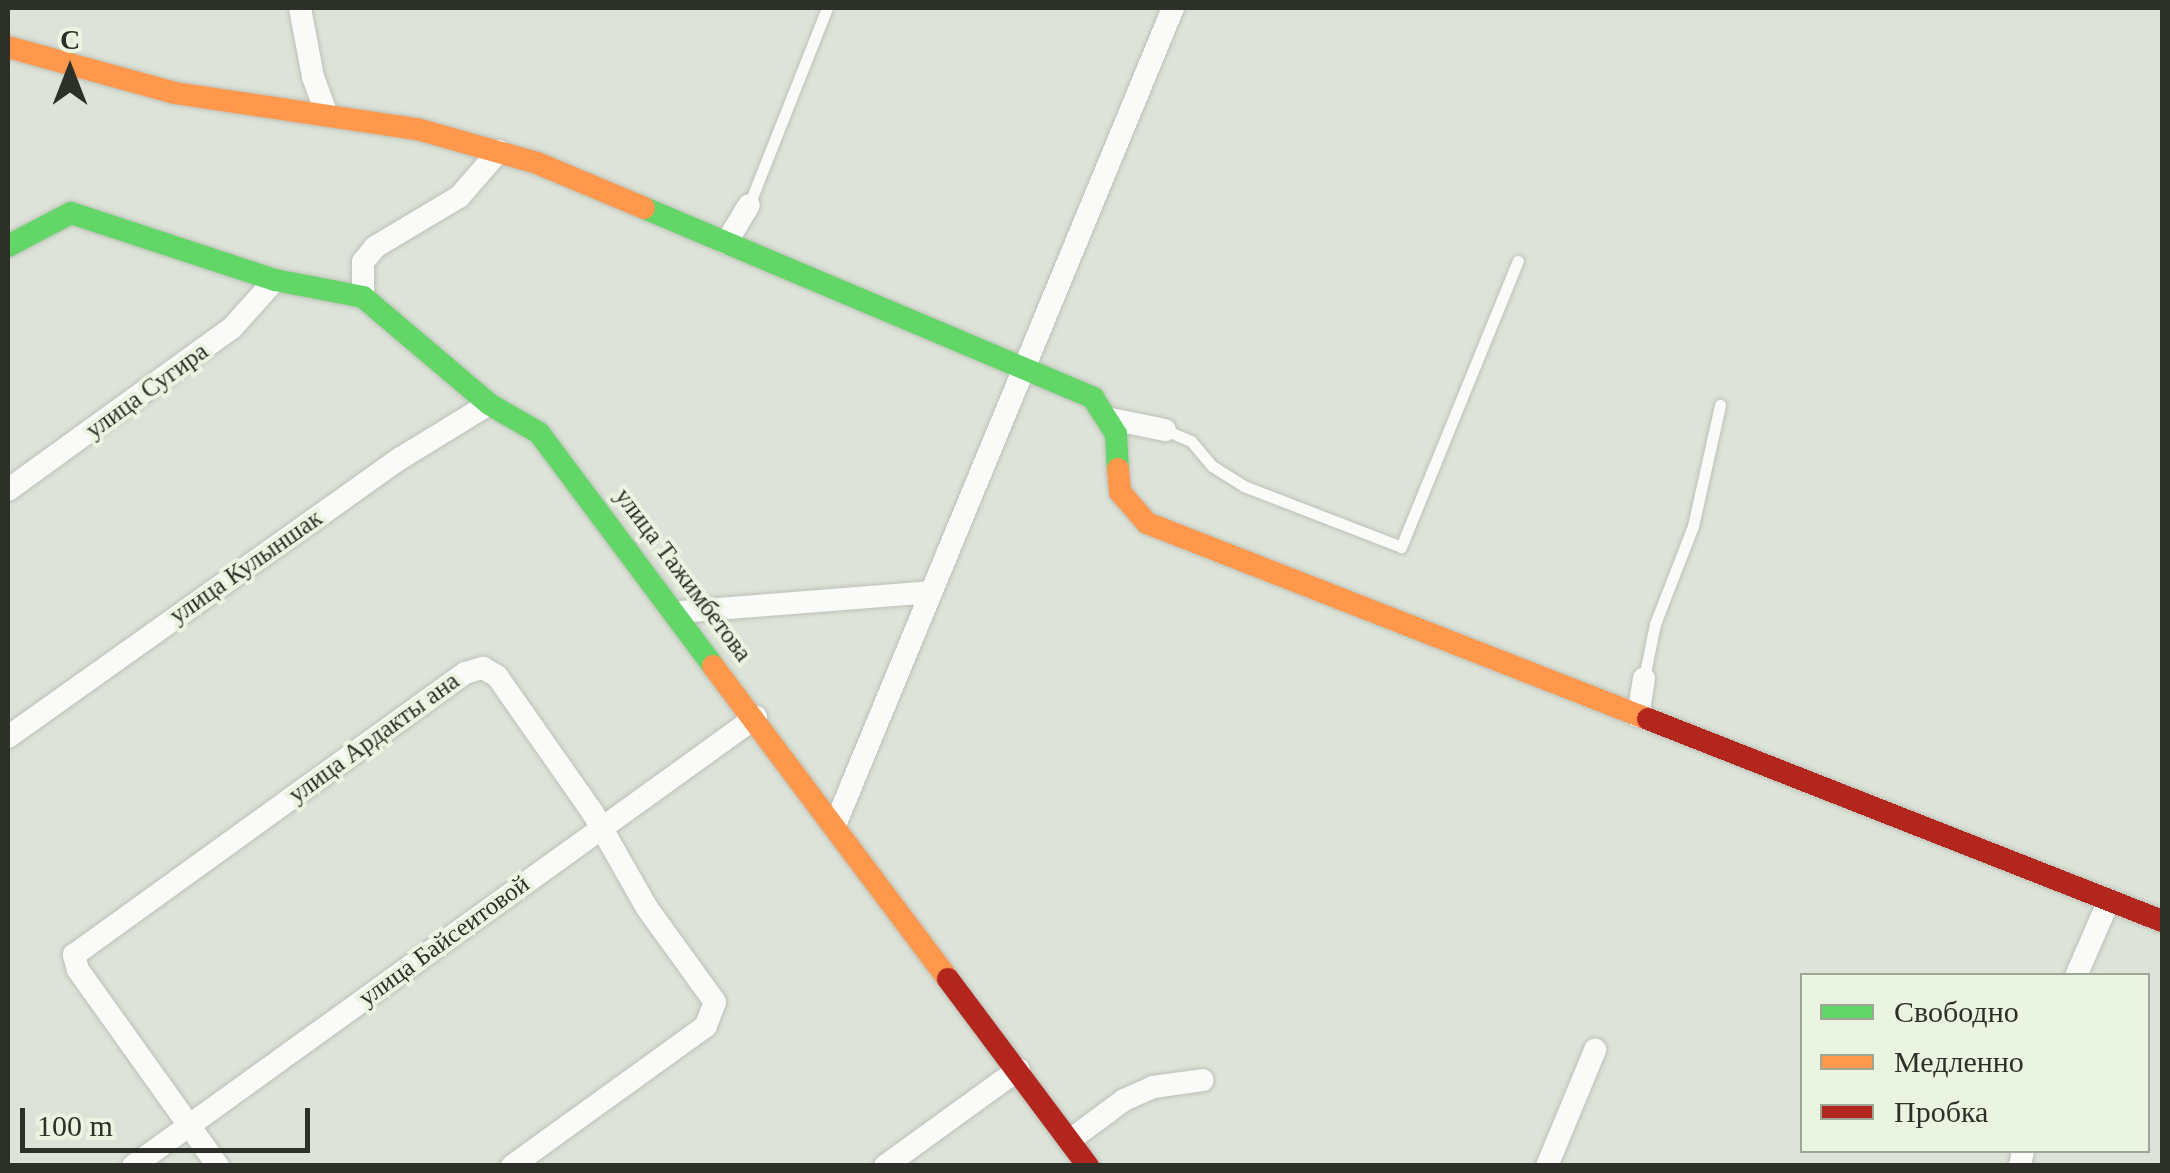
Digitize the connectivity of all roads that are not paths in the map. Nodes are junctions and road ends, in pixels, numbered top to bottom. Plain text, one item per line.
1 (300, 8) edge
2 (828, 8) edge
3 (1172, 8) edge
4 (8, 47) edge
5 (328, 115) junction
6 (499, 151) junction
7 (749, 206) joint
8 (726, 243) junction
9 (8, 246) edge
10 (1518, 261) dead end
11 (275, 280) junction
12 (363, 297) junction
13 (1023, 370) junction
14 (489, 404) junction
15 (1720, 405) dead end
16 (1111, 419) junction
17 (1165, 430) joint
18 (8, 490) edge
19 (930, 592) junction
20 (679, 612) junction
21 (1644, 678) joint
22 (1638, 716) junction
23 (756, 717) junction
24 (8, 737) edge
25 (835, 824) junction
26 (602, 829) junction
27 (2109, 900) junction
28 (2162, 921) edge
29 (2077, 973) edge
30 (1594, 1050) dead end
31 (1020, 1069) junction
32 (1203, 1080) dead end
33 (188, 1125) junction
34 (1070, 1140) junction
35 (133, 1166) edge
36 (218, 1166) edge
37 (512, 1166) edge
38 (885, 1166) edge
39 (1088, 1166) edge
40 (1547, 1166) edge

1 - 5 street
2 - 7 lane
3 - 13 street
4 - 5 street
5 - 6 street
6 - 8 street
6 - 12 street
7 - 8 street
8 - 13 street
9 - 11 street, улица Тажимбетова
10 - 17 lane
11 - 12 street, улица Тажимбетова
11 - 18 street, улица Сугира
12 - 14 street, улица Тажимбетова
13 - 16 street
13 - 19 street
14 - 20 street, улица Тажимбетова
14 - 24 street, улица Кулыншак
15 - 21 lane
16 - 17 street
16 - 22 street
19 - 20 street
19 - 25 street
20 - 23 street, улица Тажимбетова
21 - 22 street
22 - 27 street
23 - 25 street, улица Тажимбетова
23 - 26 street, улица Байсеитовой
25 - 31 street, улица Тажимбетова
26 - 33 street, улица Байсеитовой
26 - 33 street, улица Ардакты ана
26 - 37 street, улица Ардакты ана
27 - 28 street
27 - 29 street
30 - 40 street
31 - 34 street, улица Тажимбетова
31 - 38 street
32 - 34 street
33 - 35 street, улица Байсеитовой
33 - 36 street, улица Ардакты ана
34 - 39 street, улица Тажимбетова

